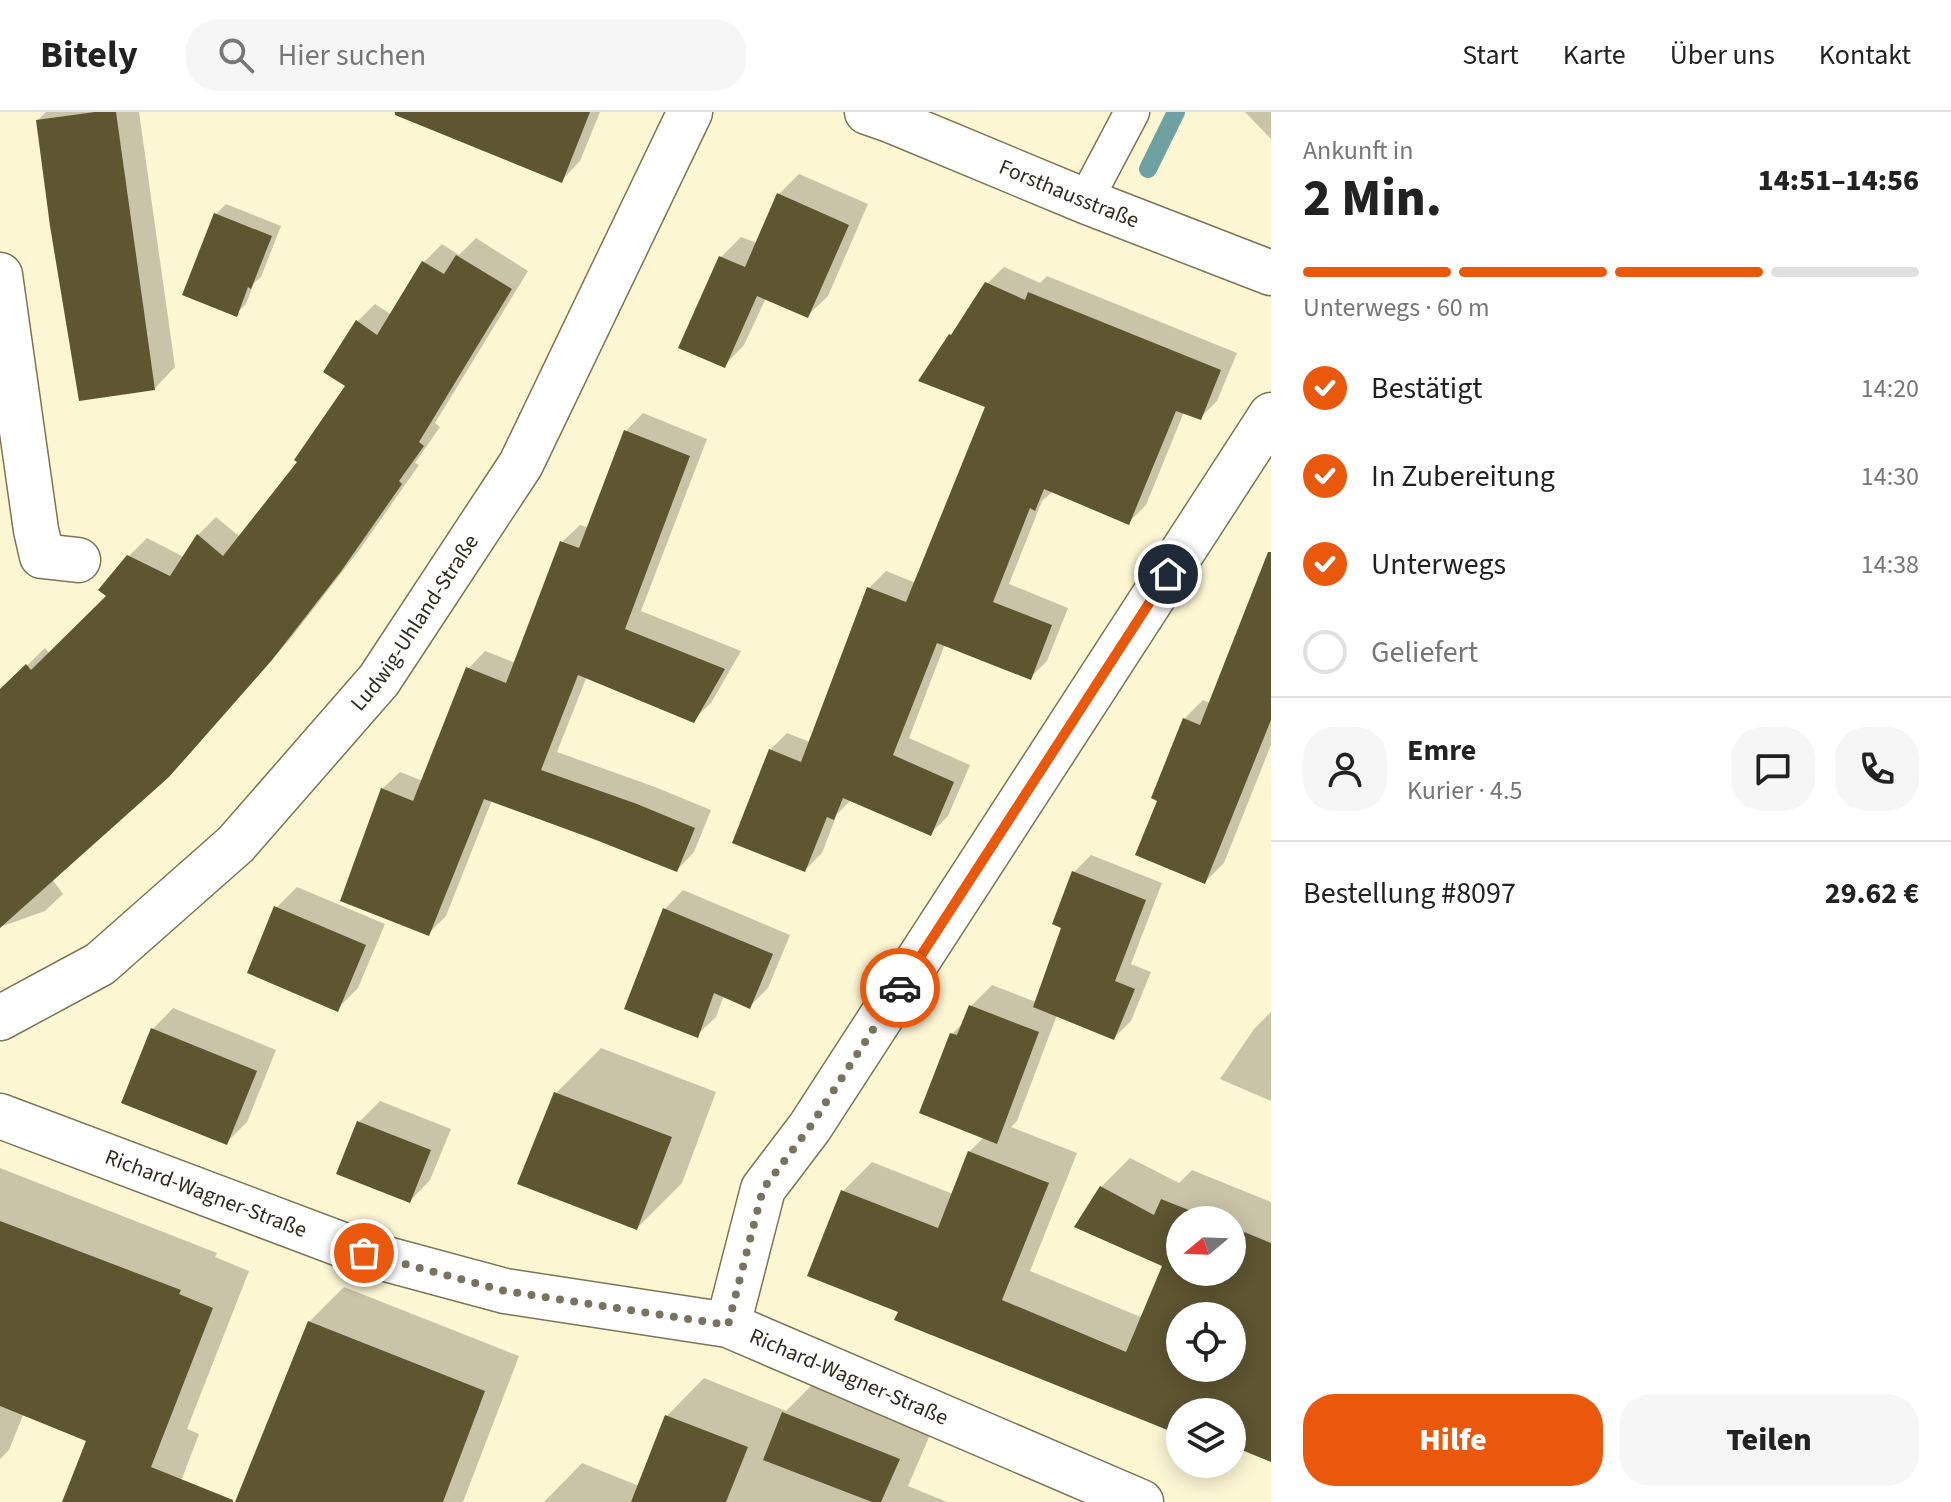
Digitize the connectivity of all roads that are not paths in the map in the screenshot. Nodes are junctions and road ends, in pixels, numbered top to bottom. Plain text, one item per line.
1 (690, 112) edge
2 (1132, 112) edge
3 (883, 115) edge
4 (1085, 201) junction
5 (1271, 273) edge
6 (0, 275) edge
7 (1271, 415) edge
8 (78, 560) dead end
9 (0, 1018) edge
10 (0, 1116) edge
11 (728, 1325) junction
12 (1141, 1502) edge

1 - 9 street, Ludwig-Uhland-Straße
2 - 4 lane
3 - 4 street, Forsthausstraße
4 - 5 street, Forsthausstraße
6 - 8 street
7 - 11 street
10 - 11 street, Richard-Wagner-Straße
11 - 12 street, Richard-Wagner-Straße

